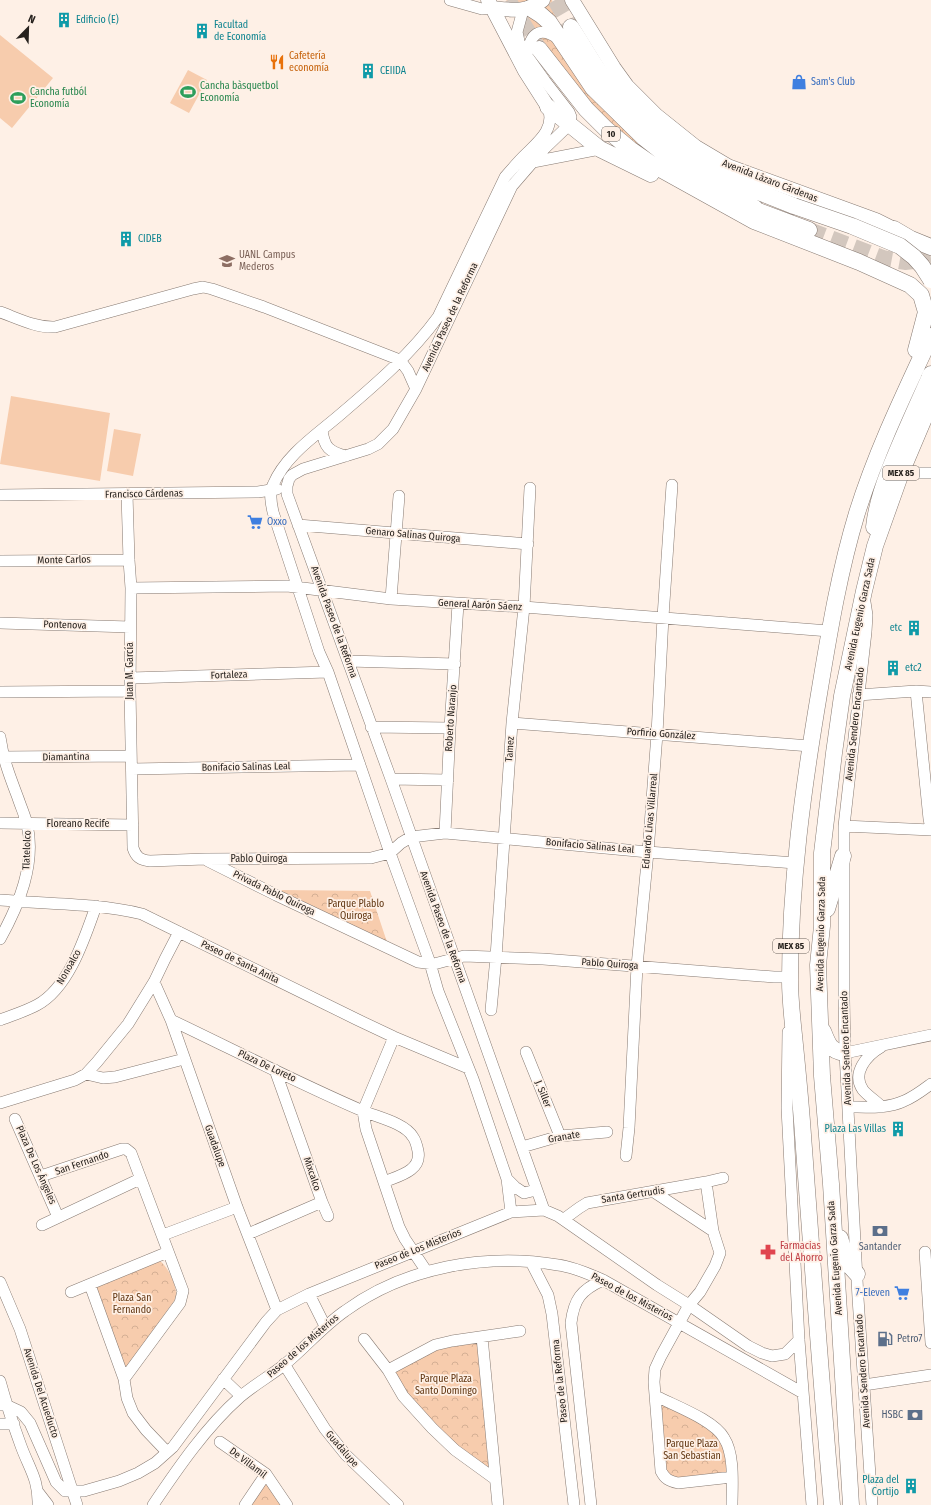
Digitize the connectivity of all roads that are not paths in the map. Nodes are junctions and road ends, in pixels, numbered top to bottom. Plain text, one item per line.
1 (450, 0) edge
2 (572, 0) edge
3 (491, 4) edge
4 (532, 6) edge
5 (571, 27) tunnel mouth
6 (560, 39) junction
7 (533, 52) junction
8 (549, 110) junction
9 (568, 124) junction
10 (670, 128) junction
11 (600, 149) junction
12 (533, 162) junction
13 (706, 168) junction
14 (705, 195) junction
15 (727, 207) junction
16 (755, 208) junction
17 (894, 229) junction
18 (809, 230) tunnel mouth
19 (931, 235) edge
20 (931, 248) edge
21 (859, 262) junction
22 (931, 280) edge
23 (0, 312) edge
24 (931, 336) edge
25 (400, 360) junction
26 (931, 374) edge
27 (416, 389) junction
28 (901, 400) junction
29 (931, 402) edge
30 (322, 430) junction
31 (346, 456) junction
32 (901, 473) junction
33 (931, 474) edge
34 (287, 486) junction
35 (672, 486) dead end
36 (530, 488) dead end
37 (271, 490) junction
38 (127, 494) junction
39 (0, 495) edge
40 (399, 496) dead end
41 (298, 525) junction
42 (396, 534) junction
43 (528, 544) junction
44 (875, 546) junction
45 (129, 560) junction
46 (0, 561) edge
47 (296, 586) junction
48 (131, 588) junction
49 (322, 591) junction
50 (864, 591) junction
51 (391, 599) junction
52 (458, 604) junction
53 (524, 607) junction
54 (662, 618) junction
55 (0, 623) edge
56 (130, 627) junction
57 (830, 631) junction
58 (348, 661) junction
59 (455, 664) junction
60 (328, 672) junction
61 (130, 678) junction
62 (130, 691) junction
63 (916, 691) junction
64 (0, 692) edge
65 (931, 692) edge
66 (858, 695) junction
67 (512, 723) junction
68 (371, 727) junction
69 (450, 728) junction
70 (657, 734) junction
71 (0, 737) edge
72 (810, 746) junction
73 (131, 756) junction
74 (926, 756) edge
75 (2, 757) edge
76 (360, 765) junction
77 (132, 769) junction
78 (391, 779) junction
79 (448, 780) junction
80 (0, 823) edge
81 (27, 824) junction
82 (133, 825) junction
83 (844, 826) junction
84 (931, 829) edge
85 (445, 833) junction
86 (411, 837) junction
87 (504, 839) junction
88 (133, 848) joint
89 (648, 852) junction
90 (390, 853) junction
91 (843, 856) junction
92 (206, 859) junction
93 (795, 863) junction
94 (0, 900) edge
95 (19, 902) junction
96 (96, 906) junction
97 (822, 926) junction
98 (179, 932) junction
99 (0, 939) edge
100 (454, 958) junction
101 (496, 958) junction
102 (430, 963) junction
103 (637, 966) junction
104 (790, 977) junction
105 (154, 982) junction
106 (790, 994) junction
107 (490, 1010) dead end
108 (0, 1020) edge
109 (171, 1020) junction
110 (821, 1026) junction
111 (931, 1034) edge
112 (394, 1037) junction
113 (885, 1044) junction
114 (526, 1052) dead end
115 (845, 1053) junction
116 (184, 1059) junction
117 (468, 1068) junction
118 (275, 1070) junction
119 (86, 1074) junction
120 (931, 1084) edge
121 (0, 1103) edge
122 (882, 1106) junction
123 (848, 1107) junction
124 (362, 1111) junction
125 (15, 1119) dead end
126 (607, 1132) dead end
127 (560, 1136) junction
128 (522, 1147) junction
129 (626, 1156) dead end
130 (41, 1176) junction
131 (723, 1178) dead end
132 (140, 1179) junction
133 (506, 1179) junction
134 (384, 1182) junction
135 (706, 1182) junction
136 (536, 1190) junction
137 (654, 1192) junction
138 (322, 1202) junction
139 (832, 1205) junction
140 (237, 1207) junction
141 (544, 1210) junction
142 (511, 1212) junction
143 (58, 1216) junction
144 (328, 1216) dead end
145 (564, 1220) junction
146 (42, 1224) dead end
147 (713, 1231) junction
148 (248, 1234) junction
149 (163, 1235) junction
150 (414, 1251) junction
151 (168, 1252) junction
152 (925, 1252) dead end
153 (531, 1262) junction
154 (427, 1272) junction
155 (857, 1274) junction
156 (603, 1280) junction
157 (0, 1282) edge
158 (90, 1285) junction
159 (71, 1292) dead end
160 (309, 1294) junction
161 (689, 1305) junction
162 (277, 1310) junction
163 (679, 1323) junction
164 (325, 1326) junction
165 (520, 1331) dead end
166 (482, 1337) junction
167 (364, 1339) dead end
168 (799, 1340) junction
169 (931, 1343) edge
170 (284, 1364) junction
171 (388, 1370) junction
172 (931, 1375) edge
173 (124, 1379) junction
174 (223, 1379) junction
175 (0, 1381) edge
176 (864, 1385) junction
177 (802, 1393) junction
178 (241, 1396) junction
179 (656, 1396) junction
180 (3, 1405) edge
181 (0, 1424) edge
182 (14, 1424) junction
183 (220, 1442) dead end
184 (167, 1452) junction
185 (266, 1474) junction
186 (732, 1477) junction
187 (494, 1479) junction
188 (74, 1492) junction
189 (43, 1504) edge
190 (77, 1505) edge
191 (153, 1505) edge
192 (245, 1505) edge
193 (287, 1505) edge
194 (398, 1505) edge
195 (498, 1505) edge
196 (574, 1505) edge
197 (591, 1505) edge
198 (732, 1505) edge
199 (812, 1505) edge
200 (832, 1505) edge
201 (851, 1505) edge
202 (872, 1505) edge

1 - 3 street
2 - 10 main road, Avenida Lázaro Cárdenas
3 - 4 main road
3 - 8 main road
4 - 6 highway
4 - 7 street
5 - 13 highway, Avenida Lázaro Cárdenas
6 - 7 street
6 - 16 highway
7 - 9 street
7 - 14 highway, 10
8 - 9 highway
8 - 25 street, Avenida Paseo de la Reforma
9 - 11 highway
9 - 12 street, Avenida Paseo de la Reforma
10 - 13 highway
10 - 17 main road, Avenida Lázaro Cárdenas
11 - 12 street
11 - 15 highway
12 - 27 street, Avenida Paseo de la Reforma
13 - 22 highway, bridge
14 - 15 highway, 10
14 - 16 highway
15 - 21 highway, 10
16 - 18 highway
17 - 19 highway
17 - 20 highway
21 - 22 highway
21 - 28 highway
23 - 25 street
24 - 28 highway, MEX 85
25 - 27 street
25 - 30 street, Avenida Paseo de la Reforma
26 - 44 highway
27 - 31 street, Avenida Paseo de la Reforma
28 - 57 highway, MEX 85
29 - 32 highway, Avenida Eugenio Garza Sada / MEX 85
30 - 31 street
30 - 37 street, Avenida Paseo de la Reforma
31 - 34 street, Avenida Paseo de la Reforma
32 - 33 street
32 - 44 highway, Avenida Eugenio Garza Sada / MEX 85
34 - 37 street, Francisco Cárdenas
34 - 41 street, Avenida Paseo de la Reforma
35 - 54 street, Eduardo Livas Villarreal
36 - 43 street, Tamez
37 - 38 street, Francisco Cárdenas
37 - 47 street, Avenida Paseo de la Reforma
38 - 39 street, Francisco Cárdenas
38 - 45 street, Juan M. García
40 - 42 street
41 - 42 street, Genaro Salinas Quiroga
41 - 49 street, Avenida Paseo de la Reforma
42 - 43 street, Genaro Salinas Quiroga
42 - 51 street
43 - 53 street, Tamez
44 - 50 highway, Avenida Eugenio Garza Sada / MEX 85
45 - 46 street, Monte Carlos
45 - 48 street, Juan M. García
47 - 48 street, General Aarón Sáenz
47 - 49 street, General Aarón Sáenz
47 - 60 street, Avenida Paseo de la Reforma
48 - 56 street, Juan M. García
49 - 51 street, General Aarón Sáenz
49 - 58 street, Avenida Paseo de la Reforma
50 - 66 street, Avenida Sendero Encantado
50 - 97 highway, Avenida Eugenio Garza Sada / MEX 85
51 - 52 street, General Aarón Sáenz
52 - 53 street, General Aarón Sáenz
52 - 59 street, Roberto Naranjo
53 - 54 street, General Aarón Sáenz
53 - 67 street, Tamez
54 - 57 street, General Aarón Sáenz
54 - 70 street, Eduardo Livas Villarreal
55 - 56 street, Pontenova
56 - 61 street, Juan M. García
57 - 72 highway, MEX 85
58 - 59 street
58 - 68 street, Avenida Paseo de la Reforma
59 - 69 street, Roberto Naranjo
60 - 61 street, Fortaleza
60 - 76 street, Avenida Paseo de la Reforma
61 - 62 street, Juan M. García
62 - 64 street
62 - 73 street, Juan M. García
63 - 65 street
63 - 66 street
63 - 74 street
66 - 83 street, Avenida Sendero Encantado
67 - 70 street, Porfirio González
67 - 87 street, Tamez
68 - 69 street
68 - 78 street, Avenida Paseo de la Reforma
69 - 79 street, Roberto Naranjo
70 - 72 street, Porfirio González
70 - 89 street, Eduardo Livas Villarreal
71 - 75 street, Tlatelolco
72 - 93 highway, MEX 85
73 - 75 street, Diamantina
73 - 77 street, Juan M. García
74 - 84 street
75 - 81 street, Tlatelolco
76 - 77 street, Bonifacio Salinas Leal
76 - 90 street, Avenida Paseo de la Reforma
77 - 82 street, Juan M. García
78 - 79 street
78 - 86 street, Avenida Paseo de la Reforma
79 - 85 street, Roberto Naranjo
80 - 81 street, Floreano Recife
81 - 82 street, Floreano Recife
81 - 95 street, Tlatelolco
82 - 88 street, Juan M. García
83 - 84 street
83 - 91 street, Avenida Sendero Encantado
85 - 86 street, Bonifacio Salinas Leal
85 - 87 street, Bonifacio Salinas Leal
86 - 90 street, Bonifacio Salinas Leal
86 - 100 street, Avenida Paseo de la Reforma
87 - 89 street, Bonifacio Salinas Leal
87 - 101 street, Tamez
88 - 92 street, Pablo Quiroga
89 - 93 street, Bonifacio Salinas Leal
89 - 103 street, Eduardo Livas Villarreal
90 - 92 street, Pablo Quiroga
90 - 102 street, Avenida Paseo de la Reforma
91 - 97 highway
91 - 115 street, Avenida Sendero Encantado
92 - 102 street, Privada Pablo Quiroga
93 - 104 highway, MEX 85
94 - 95 street, Paseo de Santa Anita
95 - 96 street, Paseo de Santa Anita
95 - 99 street, Tlatelolco
96 - 98 street, Paseo de Santa Anita
96 - 108 street, Nonoalco
97 - 110 highway, Avenida Eugenio Garza Sada / MEX 85
98 - 105 street
98 - 112 street, Paseo de Santa Anita
100 - 101 street, Pablo Quiroga
100 - 102 street, Pablo Quiroga
100 - 128 street, Avenida Paseo de la Reforma
101 - 103 street, Pablo Quiroga
101 - 107 street, Tamez
102 - 117 street, Avenida Paseo de la Reforma
103 - 104 street, Pablo Quiroga
103 - 129 street, Eduardo Livas Villarreal
104 - 106 highway, MEX 85
105 - 109 street, Guadalupe
105 - 119 street
106 - 168 street
106 - 200 highway, MEX 85
109 - 116 street, Guadalupe
109 - 118 street, Plaza De Loreto
110 - 115 highway
110 - 139 highway, Avenida Eugenio Garza Sada / MEX 85
111 - 113 street
112 - 117 street, Paseo de Santa Anita
112 - 124 street
113 - 115 street
113 - 122 street
114 - 127 street, J. Siller
115 - 123 street, Avenida Sendero Encantado
116 - 119 street
116 - 140 street, Guadalupe
117 - 133 street, Avenida Paseo de la Reforma
118 - 124 street, Plaza De Loreto
118 - 138 street, Mixcalco
119 - 121 street
120 - 122 street
122 - 123 street
123 - 155 street, Avenida Sendero Encantado
124 - 134 street
124 - 134 street, Plaza De Loreto
125 - 130 street, Plaza De Los Ángeles
126 - 127 street, Granate
127 - 128 street, Granate
128 - 136 street, Avenida Paseo de la Reforma
130 - 132 street, San Fernando
130 - 143 street, Plaza De Los Ángeles
131 - 135 street, Santa Gertrudis
132 - 143 street, Plaza De Los Ángeles
132 - 149 street
133 - 136 street
133 - 142 street, Avenida Paseo de la Reforma
134 - 150 street
135 - 137 street, Santa Gertrudis
135 - 147 street
136 - 141 street, Avenida Paseo de la Reforma
137 - 145 street, Santa Gertrudis
137 - 147 street
138 - 144 street
138 - 148 street, Mixcalco
139 - 155 highway
139 - 201 highway, Avenida Eugenio Garza Sada / MEX 85
140 - 148 street, Guadalupe
140 - 149 street
141 - 142 street, Paseo de Los Misterios
141 - 145 street, Paseo de Los Misterios
142 - 150 street, Paseo de Los Misterios
143 - 146 street
145 - 161 street, Paseo de Los Misterios
147 - 161 street
148 - 162 street, Guadalupe
149 - 151 street
150 - 154 street
150 - 160 street, Paseo de Los Misterios
151 - 158 street
151 - 173 street
152 - 169 street
153 - 154 street, Paseo de los Misterios
153 - 156 street, Paseo de los Misterios
153 - 196 street, Paseo de la Reforma
154 - 164 street, Paseo de los Misterios
155 - 176 street, Avenida Sendero Encantado
156 - 163 street, Paseo de los Misterios
156 - 197 street, Paseo de la Reforma
157 - 188 street, Avenida Del Acueducto
158 - 159 street
158 - 173 street
160 - 162 street, Paseo de Los Misterios
160 - 164 street
161 - 163 street
161 - 168 street, Paseo de Los Misterios
162 - 174 street, Paseo de Los Misterios
163 - 177 street, Paseo de los Misterios
163 - 179 street
164 - 170 street, Paseo de los Misterios
165 - 166 street
166 - 171 street
166 - 187 street
167 - 171 street
168 - 177 street
170 - 178 street, Paseo de los Misterios
170 - 194 street, Guadalupe
171 - 187 street
172 - 176 street
173 - 184 street
174 - 178 street
174 - 184 street, Paseo de Los Misterios
175 - 180 street
176 - 202 street, Avenida Sendero Encantado
177 - 199 street
178 - 191 street, Paseo de los Misterios
179 - 186 street
179 - 186 street
180 - 182 street
180 - 188 street
181 - 182 street
182 - 189 street
183 - 185 street, De Villamil
184 - 188 street, Paseo de Los Misterios
185 - 192 street
185 - 193 street, De Villamil
186 - 198 street
187 - 195 street
188 - 190 street, Avenida Del Acueducto

